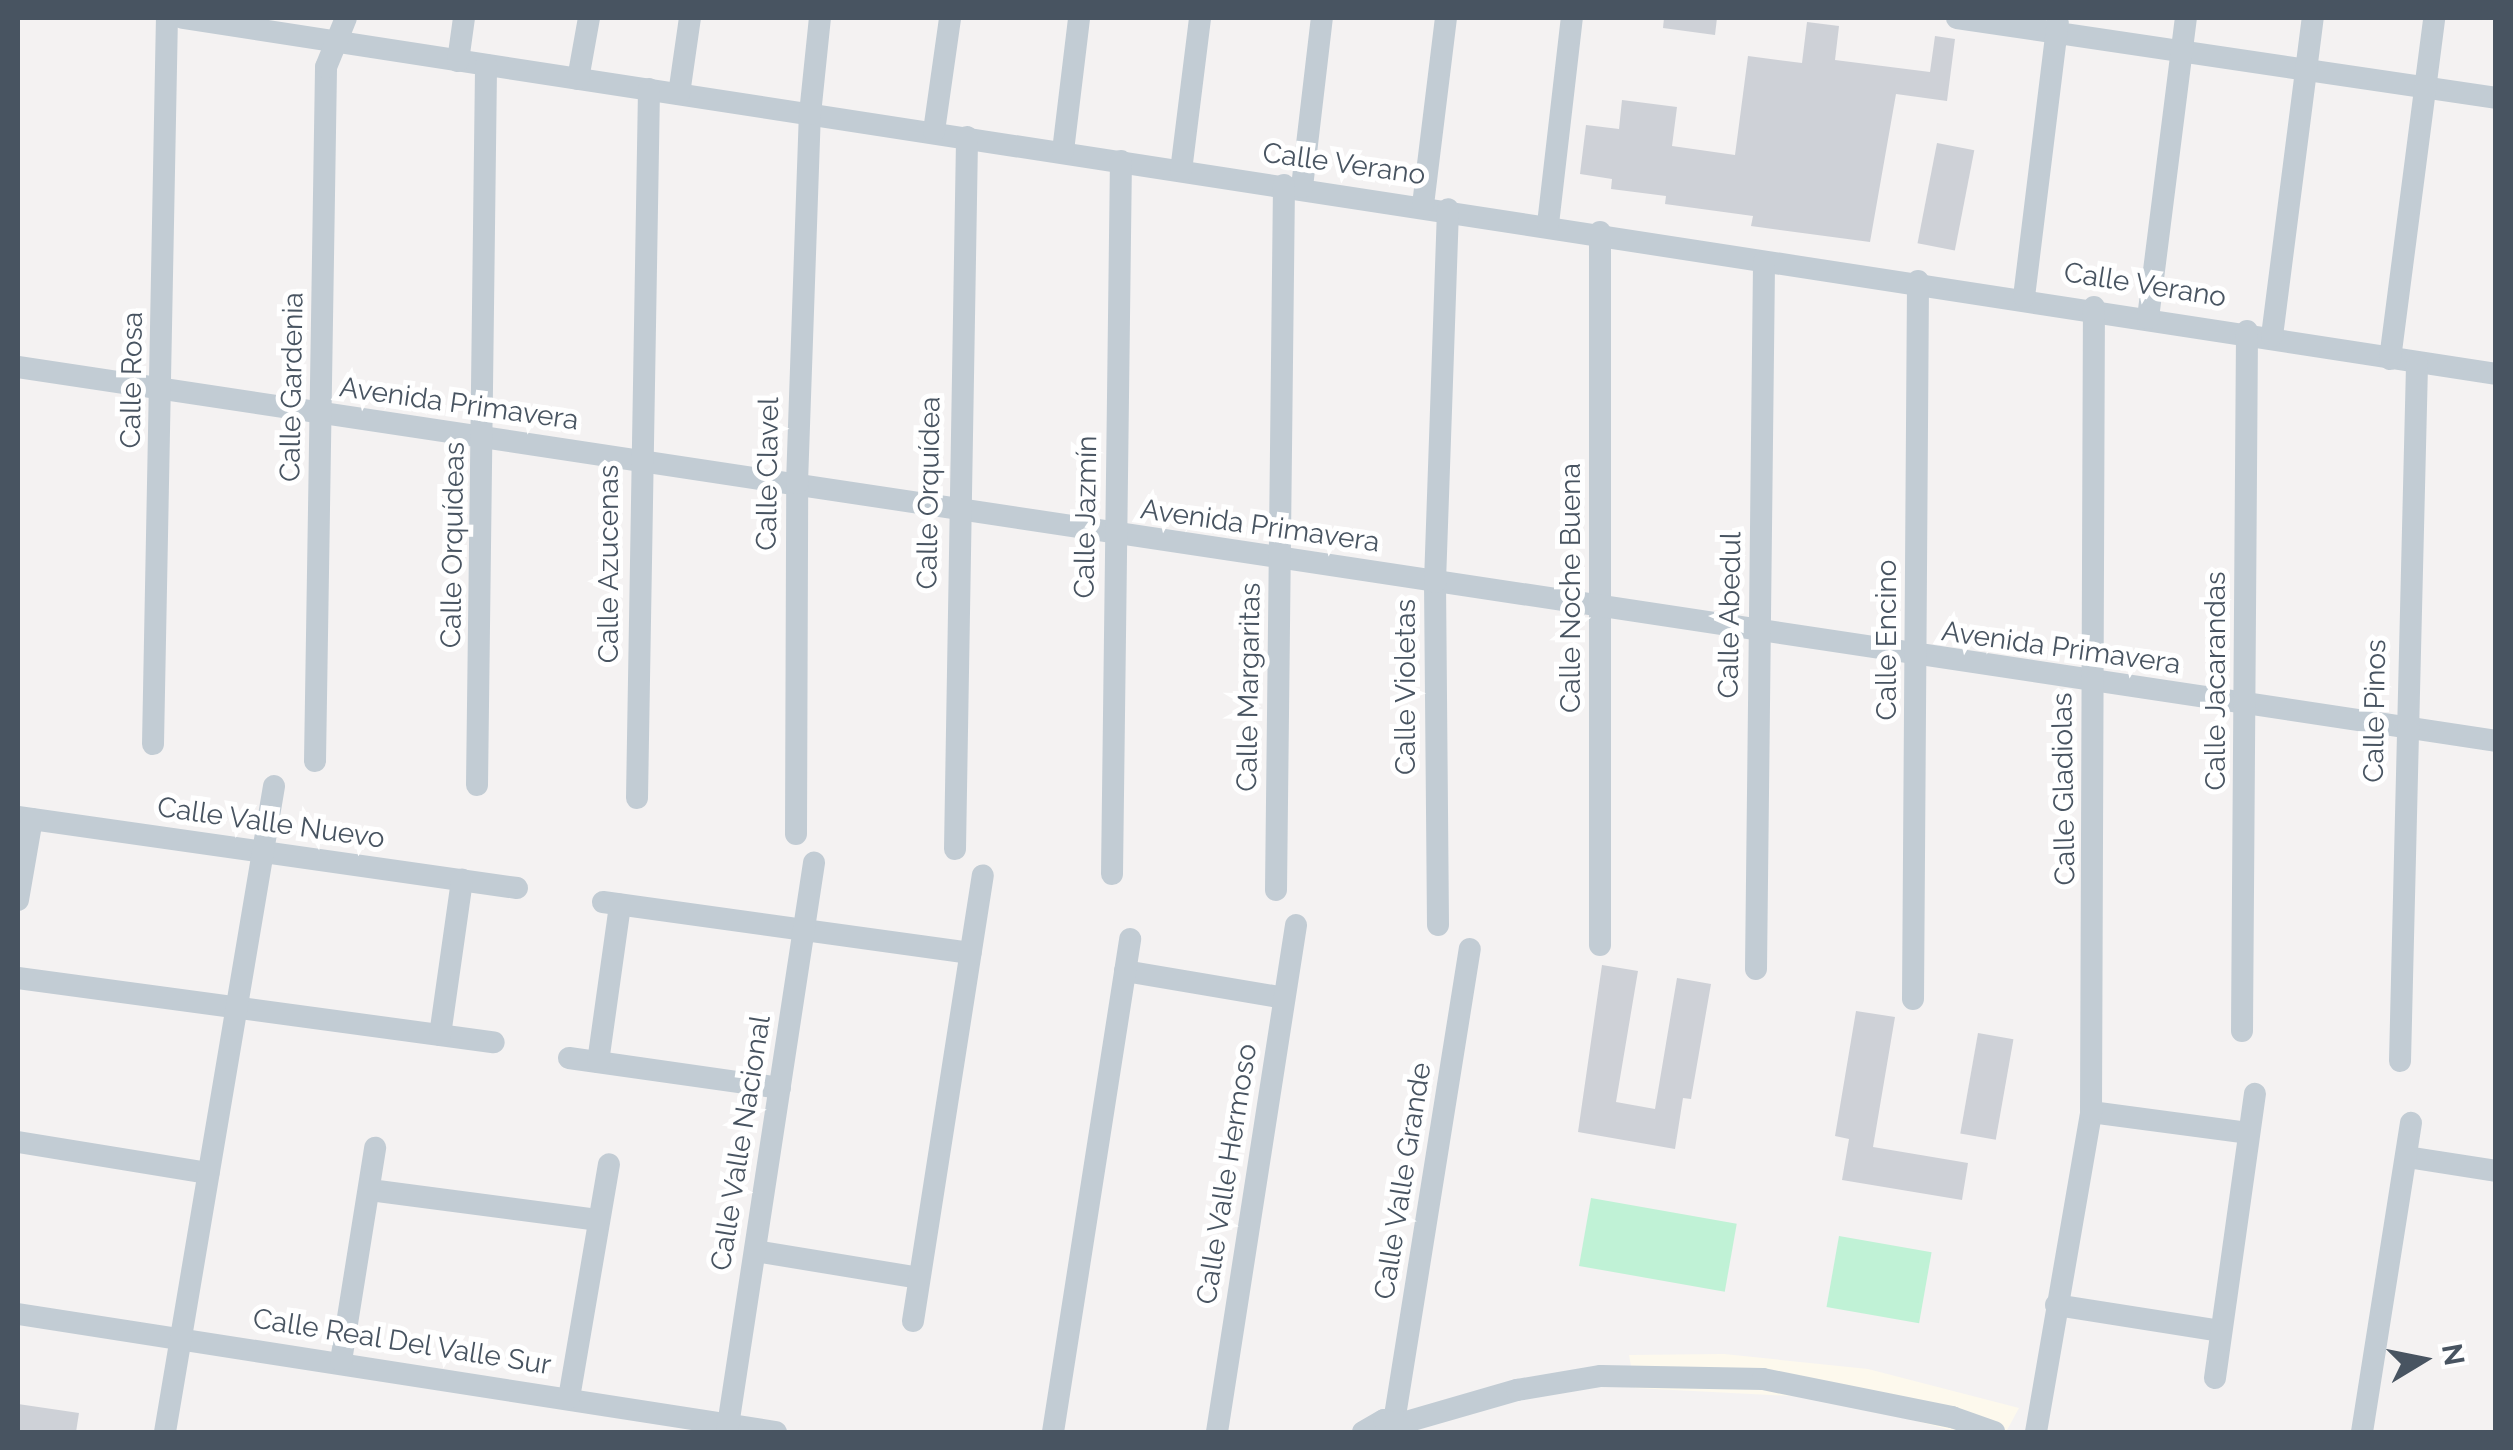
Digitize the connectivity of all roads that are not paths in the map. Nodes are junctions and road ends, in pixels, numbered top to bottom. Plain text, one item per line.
1 (168, 18) edge
2 (182, 18) edge
3 (346, 18) edge
4 (464, 18) edge
5 (588, 18) edge
6 (690, 18) edge
7 (820, 18) edge
8 (950, 18) edge
9 (1079, 18) edge
10 (1200, 18) edge
11 (1322, 18) edge
12 (1446, 18) edge
13 (1572, 18) edge
14 (1957, 18) edge
15 (2186, 18) edge
16 (2313, 18) edge
17 (2434, 18) edge
18 (226, 21) edge
19 (2058, 25) edge
20 (338, 42) junction
21 (2181, 54) junction
22 (458, 61) junction
23 (486, 66) junction
24 (2306, 70) junction
25 (578, 79) junction
26 (2424, 87) junction
27 (649, 90) junction
28 (680, 94) junction
29 (2496, 98) edge
30 (810, 114) junction
31 (934, 131) junction
32 (967, 137) junction
33 (1062, 151) junction
34 (1121, 161) junction
35 (1181, 171) junction
36 (1293, 186) junction
37 (1423, 205) junction
38 (1448, 209) junction
39 (1548, 224) junction
40 (1600, 232) junction
41 (1764, 262) junction
42 (1918, 281) junction
43 (2024, 297) junction
44 (2094, 307) junction
45 (2148, 318) junction
46 (2246, 331) junction
47 (2272, 336) junction
48 (2390, 359) junction
49 (2417, 364) junction
50 (18, 367) edge
51 (2496, 374) edge
52 (162, 388) junction
53 (322, 416) junction
54 (486, 435) junction
55 (639, 459) junction
56 (797, 484) junction
57 (957, 512) junction
58 (1116, 536) junction
59 (1281, 559) junction
60 (1435, 582) junction
61 (1601, 610) junction
62 (1760, 634) junction
63 (1918, 658) junction
64 (2092, 683) junction
65 (2247, 705) junction
66 (2404, 728) junction
67 (2496, 741) edge
68 (153, 744) dead end
69 (315, 762) dead end
70 (477, 785) dead end
71 (274, 786) dead end
72 (637, 798) dead end
73 (25, 818) edge
74 (796, 834) dead end
75 (955, 850) dead end
76 (261, 852) junction
77 (814, 862) dead end
78 (1112, 874) dead end
79 (983, 875) dead end
80 (462, 880) junction
81 (516, 888) dead end
82 (1276, 890) dead end
83 (18, 900) edge
84 (1296, 925) dead end
85 (1438, 925) dead end
86 (805, 933) junction
87 (1130, 939) dead end
88 (1600, 945) dead end
89 (1470, 949) dead end
90 (970, 954) junction
91 (1756, 969) dead end
92 (1125, 971) junction
93 (18, 978) edge
94 (1284, 998) junction
95 (1914, 999) dead end
96 (233, 1006) junction
97 (2242, 1031) dead end
98 (440, 1034) junction
99 (494, 1042) dead end
100 (569, 1058) dead end
101 (2400, 1061) dead end
102 (598, 1062) junction
103 (780, 1088) junction
104 (2256, 1094) dead end
105 (2091, 1112) junction
106 (2411, 1124) dead end
107 (2248, 1133) junction
108 (18, 1142) edge
109 (375, 1148) dead end
110 (2407, 1157) junction
111 (609, 1164) dead end
112 (2496, 1171) edge
113 (208, 1173) junction
114 (370, 1190) junction
115 (599, 1220) junction
116 (755, 1252) junction
117 (919, 1278) junction
118 (2056, 1305) junction
119 (18, 1314) edge
120 (913, 1321) dead end
121 (2220, 1331) junction
122 (180, 1340) junction
123 (341, 1360) junction
124 (2215, 1378) dead end
125 (569, 1398) junction
126 (1400, 1426) edge
127 (728, 1429) edge
128 (165, 1432) edge
129 (776, 1432) edge
130 (1052, 1432) edge
131 (1217, 1432) edge
132 (1363, 1432) edge
133 (1994, 1432) edge
134 (2036, 1432) edge
135 (2362, 1432) edge

1 - 52 street, Calle Rosa
2 - 18 street, Calle Verano
3 - 20 street, Calle Gardenia
4 - 22 street
5 - 25 street
6 - 28 street
7 - 30 street, Calle Clavel
8 - 31 street
9 - 33 street
10 - 35 street
11 - 36 street, Calle Margaritas
12 - 37 street
13 - 39 street
14 - 19 street
15 - 21 street
16 - 24 street
17 - 26 street
18 - 20 street, Calle Verano
19 - 21 street
19 - 43 street
20 - 22 street, Calle Verano
20 - 53 street, Calle Gardenia
21 - 24 street
21 - 45 street
22 - 23 street, Calle Verano
23 - 25 street, Calle Verano
23 - 54 street, Calle Orquídeas
24 - 26 street
24 - 47 street
25 - 27 street, Calle Verano
26 - 29 street
26 - 48 street
27 - 28 street, Calle Verano
27 - 55 street, Calle Azucenas
28 - 30 street, Calle Verano
30 - 31 street, Calle Verano
30 - 56 street, Calle Clavel
31 - 32 street, Calle Verano
32 - 33 street, Calle Verano
32 - 57 street, Calle Orquídea
33 - 34 street, Calle Verano
34 - 35 street, Calle Verano
34 - 58 street, Calle Jazmín
35 - 36 street, Calle Verano
36 - 37 street, Calle Verano
36 - 59 street, Calle Margaritas
37 - 38 street, Calle Verano
38 - 39 street, Calle Verano
38 - 60 street, Calle Violetas
39 - 40 street, Calle Verano
40 - 41 street, Calle Verano
40 - 61 street, Calle Noche Buena
41 - 42 street, Calle Verano
41 - 62 street, Calle Abedul
42 - 43 street, Calle Verano
42 - 63 street, Calle Encino
43 - 44 street, Calle Verano
44 - 45 street, Calle Verano
44 - 64 street, Calle Gladiolas
45 - 46 street, Calle Verano
46 - 47 street, Calle Verano
46 - 65 street, Calle Jacarandas
47 - 48 street, Calle Verano
48 - 49 street, Calle Verano
49 - 51 street, Calle Verano
49 - 66 street, Calle Pinos
50 - 52 street, Avenida Primavera
52 - 53 street, Avenida Primavera
52 - 68 street, Calle Rosa
53 - 54 street, Avenida Primavera
53 - 69 street, Calle Gardenia
54 - 55 street, Avenida Primavera
54 - 70 street, Calle Orquídeas
55 - 56 street, Avenida Primavera
55 - 72 street, Calle Azucenas
56 - 57 street, Avenida Primavera
56 - 74 street, Calle Clavel
57 - 58 street, Avenida Primavera
57 - 75 street, Calle Orquídea
58 - 59 street, Avenida Primavera
58 - 78 street, Calle Jazmín
59 - 60 street, Avenida Primavera
59 - 82 street, Calle Margaritas
60 - 61 street, Avenida Primavera
60 - 85 street, Calle Violetas
61 - 62 street, Avenida Primavera
61 - 88 street, Calle Noche Buena
62 - 63 street, Avenida Primavera
62 - 91 street, Calle Abedul
63 - 64 street, Avenida Primavera
63 - 95 street, Calle Encino
64 - 65 street, Avenida Primavera
64 - 105 street, Calle Gladiolas
65 - 66 street, Avenida Primavera
65 - 97 street, Calle Jacarandas
66 - 67 street, Avenida Primavera
66 - 101 street, Calle Pinos
71 - 76 street
73 - 76 street, Calle Valle Nuevo
73 - 83 street
76 - 80 street, Calle Valle Nuevo
76 - 96 street
77 - 86 street, Calle Valle Nacional
79 - 90 street
80 - 81 street, Calle Valle Nuevo
80 - 98 street
84 - 94 street, Calle Valle Hermoso
86 - 90 street
86 - 102 street
86 - 103 street, Calle Valle Nacional
87 - 92 street
89 - 126 street, Calle Valle Grande
90 - 117 street
92 - 94 street
92 - 130 street
93 - 96 street
94 - 131 street, Calle Valle Hermoso
96 - 98 street
96 - 113 street
98 - 99 street
100 - 102 street
102 - 103 street
103 - 116 street, Calle Valle Nacional
104 - 107 street
105 - 107 street
105 - 118 street, Calle Gladiolas
106 - 110 street
107 - 121 street
108 - 113 street
109 - 114 street
110 - 112 street
110 - 135 street
111 - 115 street
113 - 122 street
114 - 115 street
114 - 123 street
115 - 125 street
116 - 117 street
116 - 127 street, Calle Valle Nacional
117 - 120 street
118 - 121 street
118 - 134 street, Calle Gladiolas
119 - 122 street, Calle Real Del Valle Sur
121 - 124 street
122 - 123 street, Calle Real Del Valle Sur
122 - 128 street
123 - 125 street, Calle Real Del Valle Sur
125 - 127 street, Calle Real Del Valle Sur
126 - 132 street
126 - 133 street
127 - 129 street, Calle Real Del Valle Sur

